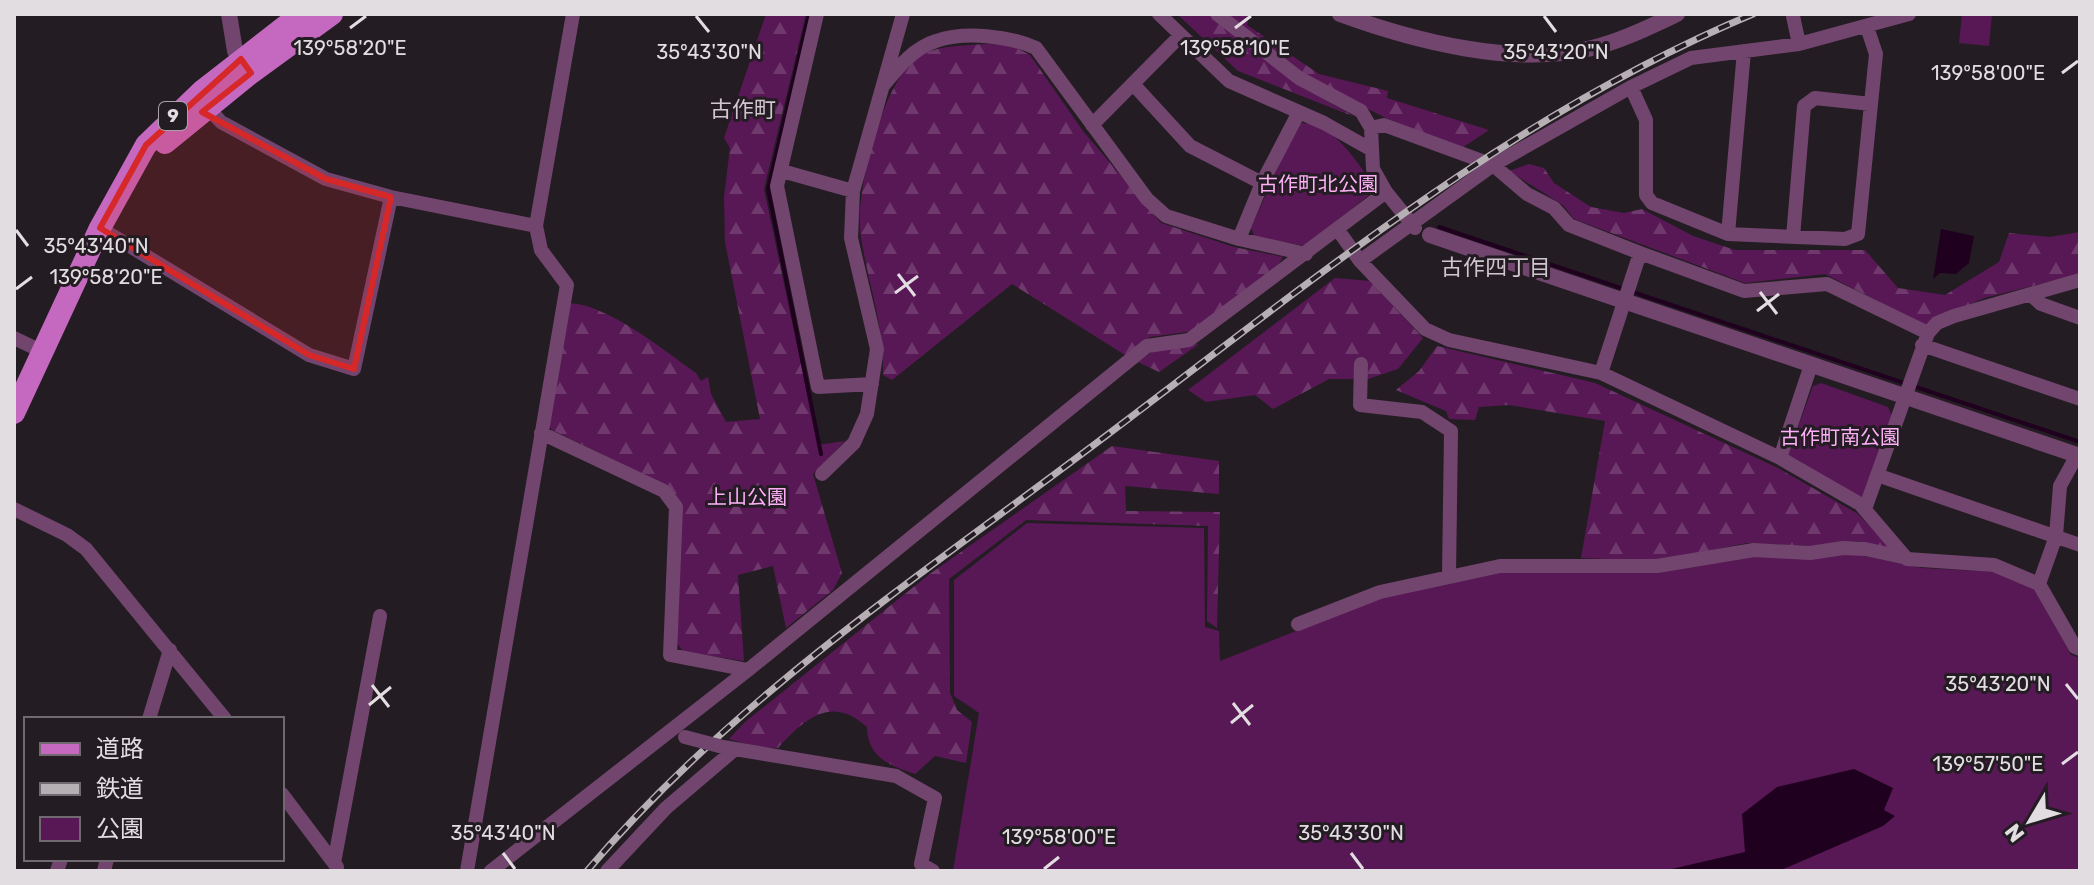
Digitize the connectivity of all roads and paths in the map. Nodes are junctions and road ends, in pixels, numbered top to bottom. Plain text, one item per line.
1 (229, 14) edge
2 (301, 14) edge
3 (332, 14) edge
4 (573, 14) edge
5 (817, 14) edge
6 (903, 14) edge
7 (1159, 14) edge
8 (1217, 14) edge
9 (1340, 14) edge
10 (1677, 14) edge
11 (1909, 14) edge
12 (1793, 16) edge
13 (1867, 27) junction
14 (1181, 35) junction
15 (1799, 44) junction
16 (1744, 51) junction
17 (246, 66) junction
18 (1133, 84) junction
19 (883, 86) junction
20 (1631, 87) junction
21 (1871, 104) junction
22 (208, 108) junction
23 (1299, 112) junction
24 (1092, 125) junction
25 (1371, 128) junction
26 (1372, 150) junction
27 (1493, 165) junction
28 (782, 171) junction
29 (1262, 183) junction
30 (122, 187) junction
31 (853, 191) junction
32 (1386, 192) junction
33 (391, 197) junction
34 (1411, 225) junction
35 (536, 226) junction
36 (100, 228) junction
37 (1338, 230) junction
38 (1728, 234) junction
39 (1430, 235) joint
40 (1793, 237) junction
41 (1239, 239) junction
42 (1640, 253) junction
43 (1306, 254) junction
44 (1360, 261) junction
45 (2080, 280) edge
46 (2031, 295) junction
47 (1624, 302) junction
48 (2080, 318) edge
49 (14, 338) edge
50 (1925, 339) junction
51 (41, 351) junction
52 (1361, 364) dead end
53 (1811, 365) junction
54 (1601, 373) junction
55 (872, 384) junction
56 (1904, 397) junction
57 (2080, 399) edge
58 (14, 413) edge
59 (541, 433) junction
60 (2079, 456) edge
61 (1780, 458) junction
62 (822, 474) dead end
63 (1877, 475) junction
64 (14, 509) edge
65 (1865, 509) junction
66 (2056, 536) junction
67 (2080, 545) edge
68 (1907, 559) junction
69 (1449, 575) junction
70 (2039, 584) junction
71 (380, 616) dead end
72 (1298, 624) dead end
73 (2080, 649) edge
74 (170, 650) junction
75 (748, 670) junction
76 (150, 717) edge
77 (221, 717) edge
78 (668, 733) junction
79 (728, 748) junction
80 (284, 797) edge
81 (336, 867) edge
82 (467, 871) edge
83 (491, 871) edge
84 (607, 871) edge
85 (933, 871) edge

1 - 17 street
2 - 17 main road, 9
3 - 17 main road, 9
4 - 35 street
5 - 28 street
6 - 19 street
7 - 14 street
8 - 25 street
9 - 10 street
11 - 13 street
12 - 15 street
13 - 15 street
13 - 21 street
14 - 18 street
14 - 23 street
15 - 16 street
16 - 20 street
16 - 38 street
17 - 22 main road, 9
17 - 30 main road, 9
18 - 24 street
18 - 29 street
19 - 24 street
19 - 31 street
20 - 27 street
20 - 38 street
21 - 40 street
21 - 40 street
22 - 30 main road, 9
22 - 33 street
23 - 26 street
23 - 29 street
24 - 41 street
25 - 26 street
25 - 27 street
26 - 32 street
27 - 34 street
27 - 42 street
28 - 31 street
28 - 55 street
29 - 41 street
30 - 36 main road, 9
31 - 55 street
32 - 34 street
32 - 37 street
33 - 35 street
33 - 36 street
34 - 39 street
34 - 44 street
35 - 59 street
36 - 51 main road, 9
37 - 43 street
37 - 44 street
38 - 40 street
39 - 47 street
41 - 43 street
42 - 47 street
42 - 50 street
43 - 75 street
44 - 54 street
45 - 46 street
46 - 48 street
46 - 50 street
47 - 53 street
47 - 54 street
49 - 51 street
50 - 56 street
50 - 57 street
51 - 58 main road, 9
52 - 69 street
53 - 56 street
53 - 61 street
54 - 61 street
55 - 62 street
56 - 60 street
56 - 63 street
59 - 75 street
59 - 82 street
60 - 66 street
61 - 65 street
63 - 65 street
63 - 66 street
64 - 74 street
65 - 68 street
66 - 67 street
66 - 70 street
68 - 69 street
68 - 70 street
69 - 72 street
70 - 73 street
71 - 81 street
74 - 76 street
74 - 77 street
75 - 78 street
78 - 79 street, bridge
78 - 83 street
79 - 84 street
79 - 85 street
80 - 81 street

